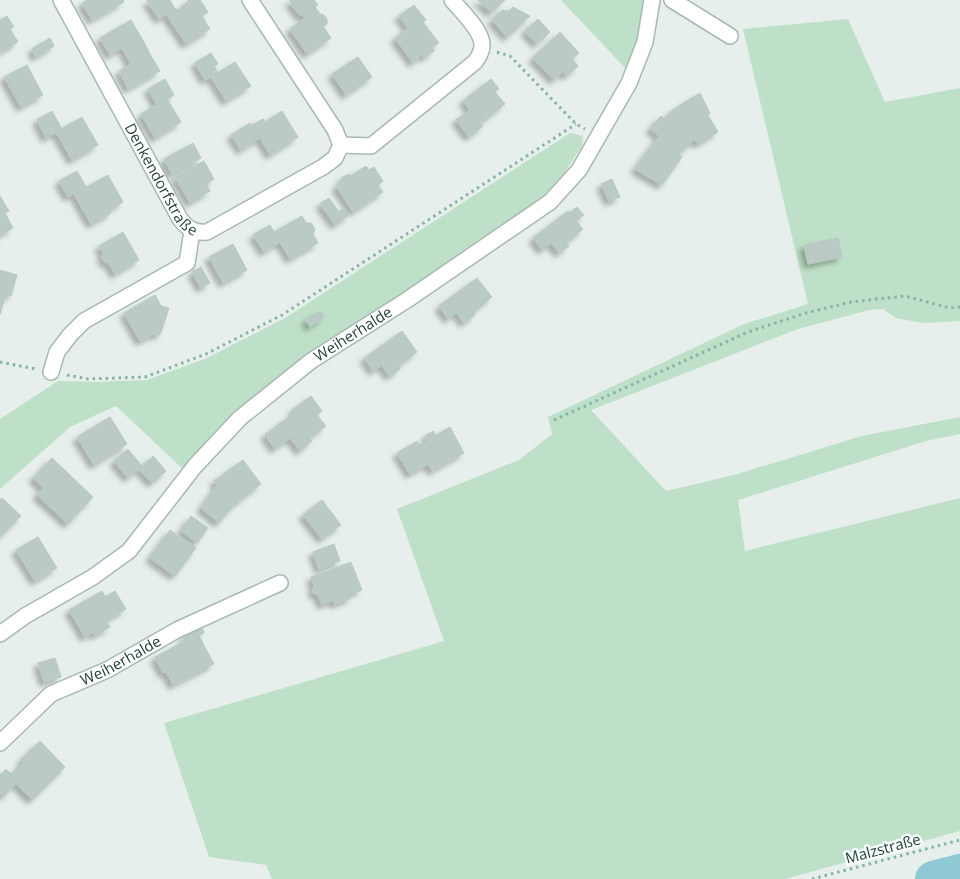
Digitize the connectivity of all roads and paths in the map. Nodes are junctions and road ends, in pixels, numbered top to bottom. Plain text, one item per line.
1 (61, 0) edge
2 (250, 0) edge
3 (452, 0) edge
4 (652, 0) edge
5 (672, 0) edge
6 (730, 36) dead end
7 (482, 48) junction
8 (576, 124) junction
9 (598, 138) junction
10 (341, 146) junction
11 (192, 231) junction
12 (960, 307) edge
13 (0, 362) edge
14 (51, 372) junction
15 (554, 420) dead end
16 (280, 583) dead end
17 (0, 634) edge
18 (0, 743) edge
19 (960, 840) edge
20 (812, 879) edge

1 - 11 street, Denkendorfstraße
2 - 10 street
3 - 7 street
4 - 9 street, Weiherhalde
5 - 6 street
7 - 8 path
7 - 10 street
8 - 9 path
8 - 14 path
9 - 17 street, Weiherhalde
10 - 11 street, Denkendorfstraße
11 - 14 street
12 - 15 path
13 - 14 path
16 - 18 street, Weiherhalde
19 - 20 path, Malzstraße

